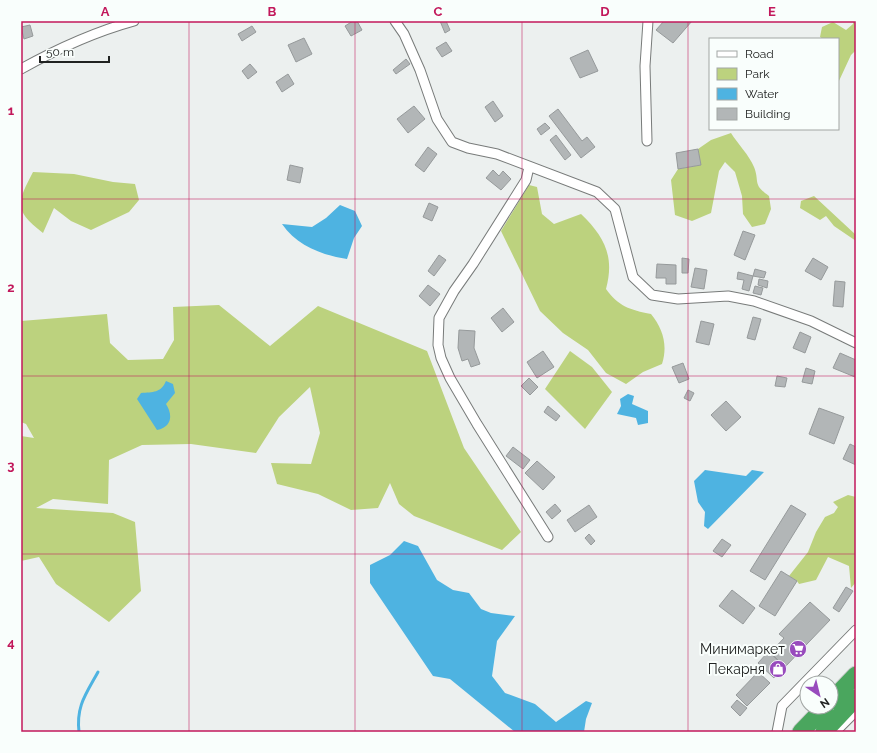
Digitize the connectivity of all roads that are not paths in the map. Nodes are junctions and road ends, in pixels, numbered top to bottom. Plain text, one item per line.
1 (134, 21) edge
2 (395, 21) edge
3 (648, 21) edge
4 (21, 69) edge
5 (647, 141) dead end
6 (529, 167) junction
7 (856, 343) edge
8 (548, 537) dead end
9 (856, 630) edge
10 (856, 675) edge
11 (839, 693) edge
12 (856, 698) edge
13 (856, 711) edge
14 (817, 715) edge
15 (777, 732) edge
16 (801, 732) edge
17 (824, 732) edge
18 (835, 732) edge

1 - 4 street
2 - 6 street
3 - 5 street
6 - 7 street
6 - 8 street
9 - 15 street
10 - 11 highway
12 - 17 highway
13 - 18 street
14 - 16 highway

